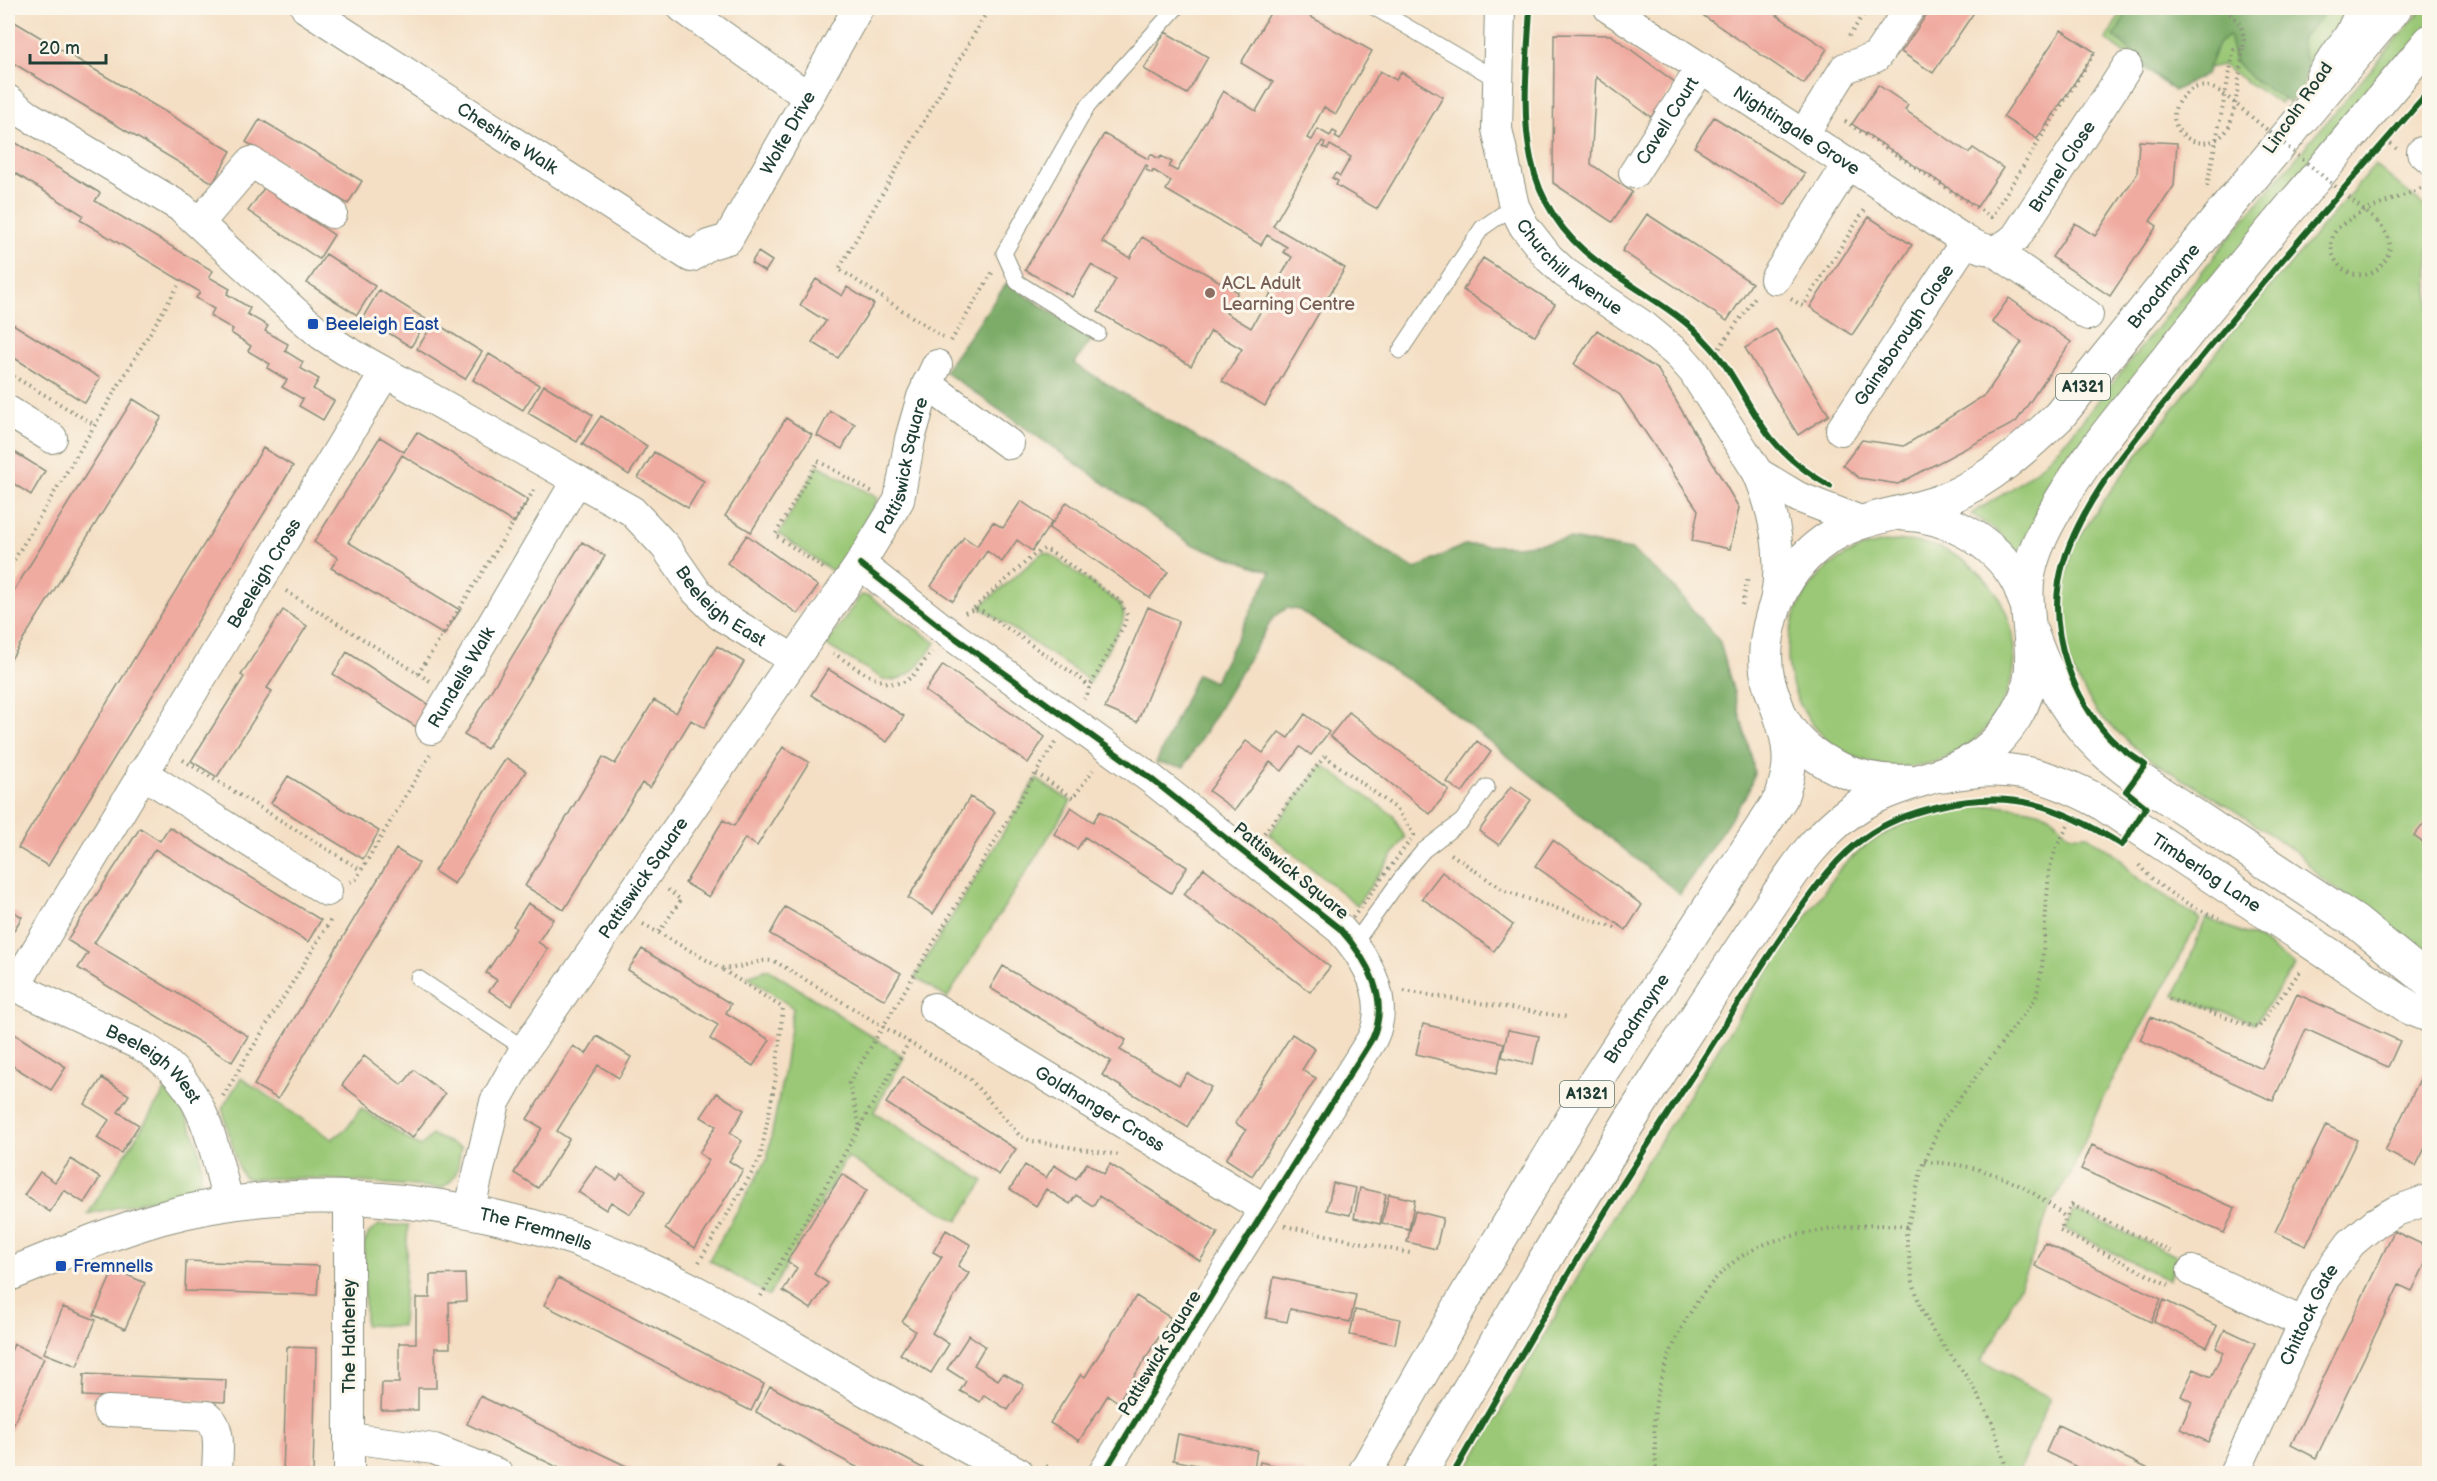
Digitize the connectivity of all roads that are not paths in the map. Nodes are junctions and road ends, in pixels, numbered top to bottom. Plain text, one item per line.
1 (306, 8) edge
2 (683, 8) edge
3 (858, 8) edge
4 (1176, 8) edge
5 (1375, 8) edge
6 (1500, 8) edge
7 (1609, 8) edge
8 (1910, 8) edge
9 (2362, 8) edge
10 (2395, 8) edge
11 (2430, 41) edge
12 (2127, 67) dead end
13 (1701, 68) junction
14 (1498, 80) junction
15 (807, 96) junction
16 (8, 100) edge
17 (1803, 135) junction
18 (1848, 164) junction
19 (1634, 173) dead end
20 (2229, 205) junction
21 (1514, 206) junction
22 (332, 213) dead end
23 (200, 222) junction
24 (708, 245) joint
25 (1982, 247) junction
26 (1775, 279) dead end
27 (2088, 315) dead end
28 (1098, 333) dead end
29 (1400, 351) dead end
30 (385, 372) junction
31 (8, 411) edge
32 (1841, 430) dead end
33 (52, 438) dead end
34 (1009, 444) dead end
35 (1758, 472) junction
36 (577, 480) junction
37 (1895, 514) junction
38 (1863, 522) junction
39 (860, 564) junction
40 (1757, 612) junction
41 (2030, 622) junction
42 (794, 658) junction
43 (1780, 714) junction
44 (431, 729) road end
45 (142, 773) junction
46 (1925, 780) junction
47 (1487, 787) dead end
48 (337, 899) road end
49 (1353, 944) junction
50 (418, 978) dead end
51 (2430, 982) edge
52 (11, 984) edge
53 (934, 1008) dead end
54 (2430, 1016) edge
55 (525, 1049) junction
56 (349, 1198) junction
57 (2430, 1198) edge
58 (229, 1205) junction
59 (469, 1212) junction
60 (1274, 1217) junction
61 (8, 1275) edge
62 (2179, 1276) road end
63 (2304, 1323) junction
64 (108, 1412) dead end
65 (349, 1438) junction
66 (1028, 1468) edge
67 (217, 1473) edge
68 (349, 1473) edge
69 (498, 1473) edge
70 (1103, 1473) edge
71 (1364, 1473) edge
72 (1420, 1473) edge
73 (2234, 1473) edge

1 - 24 street, Cheshire Walk
2 - 15 street
3 - 15 street, Wolfe Drive
4 - 28 lane
5 - 14 lane
6 - 14 street, Churchill Avenue
7 - 13 street, Nightingale Grove
8 - 17 street
9 - 20 street, Lincoln Road
10 - 20 main road, Broadmayne / A1321
11 - 41 main road, Broadmayne / A1321
12 - 25 street, Brunel Close
13 - 17 street, Nightingale Grove
13 - 19 street, Cavell Court
14 - 21 street, Churchill Avenue
15 - 24 street, Wolfe Drive
16 - 23 street, Beeleigh East
17 - 18 street, Nightingale Grove
18 - 25 street, Nightingale Grove
18 - 26 street
20 - 37 main road, Broadmayne / A1321
21 - 29 lane
21 - 35 street, Churchill Avenue
22 - 23 street
23 - 30 street, Beeleigh East
25 - 27 street, Nightingale Grove
25 - 32 street, Gainsborough Close
30 - 36 street, Beeleigh East
30 - 45 street, Beeleigh Cross
31 - 33 street
34 - 39 street, Pattiswick Square
35 - 38 street, Churchill Avenue
35 - 40 street, Churchill Avenue
36 - 42 street, Beeleigh East
36 - 44 street, Rundells Walk
37 - 38 main road, Broadmayne / A1321
37 - 41 main road, Broadmayne / A1321
38 - 40 main road, Broadmayne / A1321
39 - 42 street, Pattiswick Square
39 - 49 street, Pattiswick Square
40 - 43 main road, Broadmayne / A1321
41 - 46 main road, Broadmayne / A1321
41 - 51 main road
42 - 55 street, Pattiswick Square
43 - 46 main road, Broadmayne / A1321
43 - 71 main road, Broadmayne / A1321
45 - 48 street
45 - 52 street, Beeleigh Cross
46 - 54 main road, Timberlog Lane
46 - 72 main road, Broadmayne / A1321
47 - 49 lane
49 - 60 street, Pattiswick Square
50 - 55 lane
52 - 58 street, Beeleigh West
53 - 60 street, Goldhanger Cross
55 - 59 street, Pattiswick Square
56 - 58 main road, The Fremnells
56 - 59 main road, The Fremnells
56 - 65 street, The Hatherley
57 - 63 street, Chittock Gate
58 - 61 main road, The Fremnells
59 - 66 main road, The Fremnells
60 - 70 street, Pattiswick Square
62 - 63 street
63 - 73 street, Chittock Gate
64 - 67 street
65 - 68 street, The Hatherley
65 - 69 street

